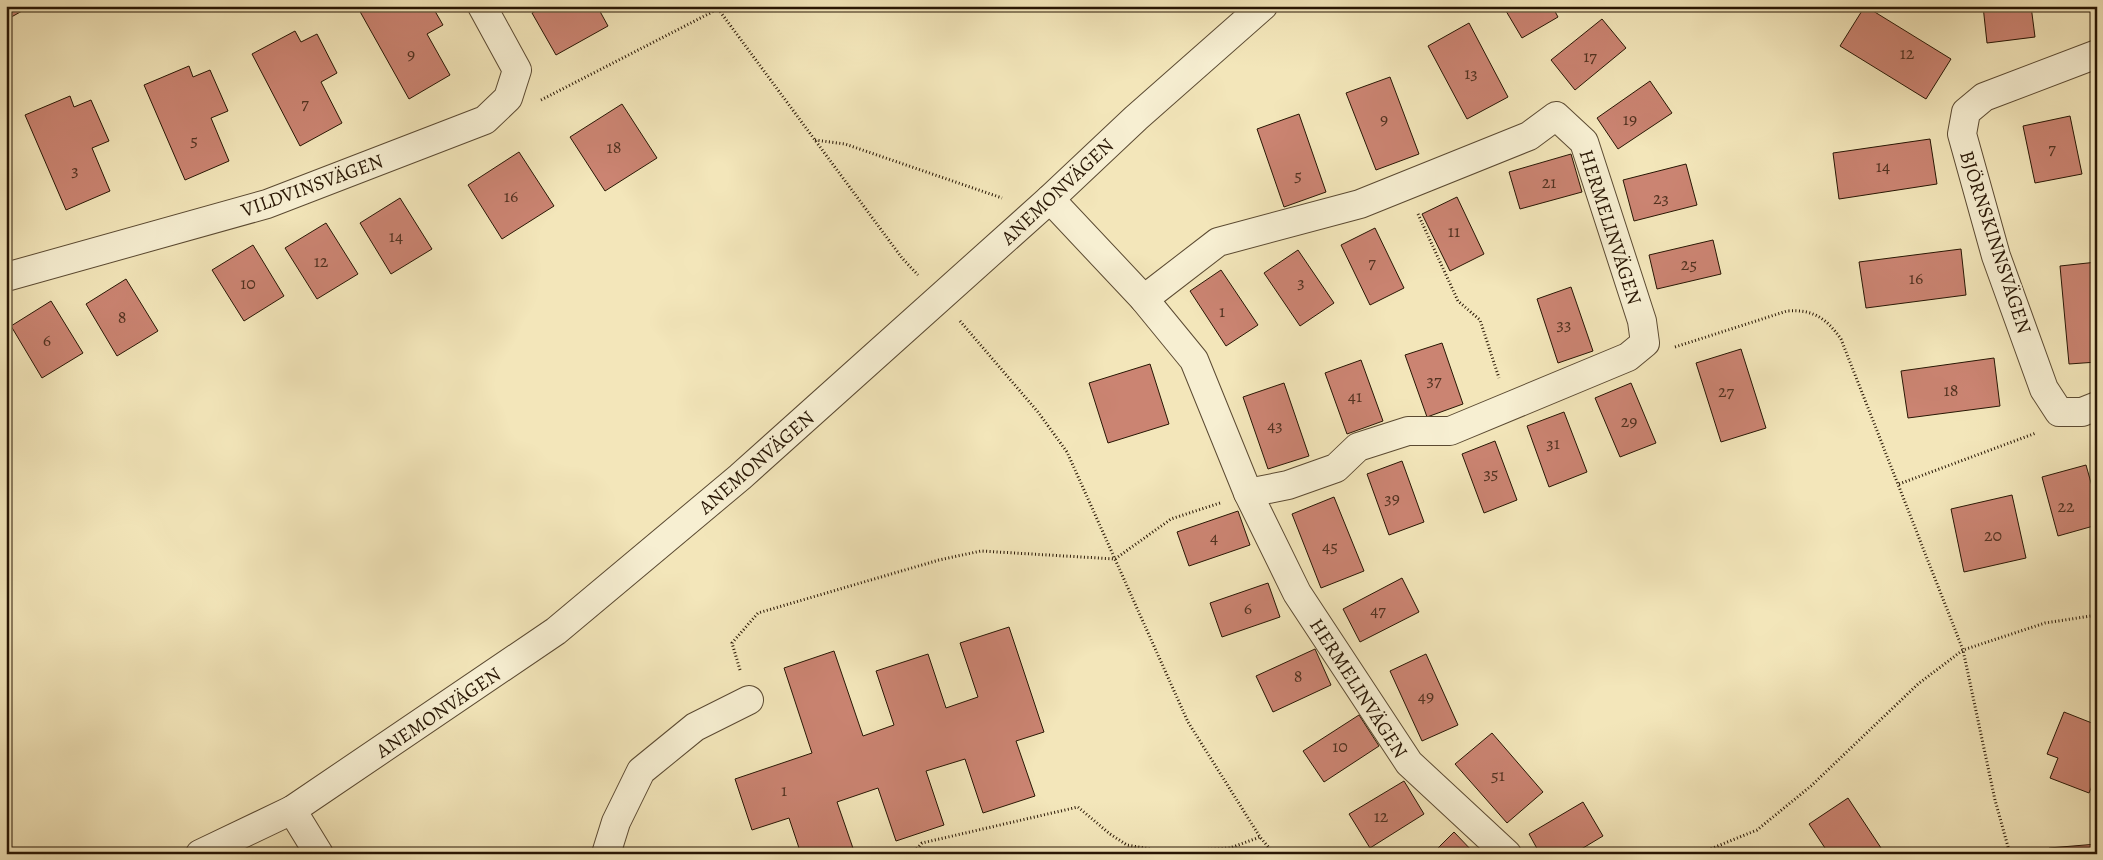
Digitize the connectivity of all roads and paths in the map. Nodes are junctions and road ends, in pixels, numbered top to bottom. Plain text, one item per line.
1 (482, 6) edge
2 (1263, 6) edge
3 (717, 7) edge
4 (2097, 54) edge
5 (508, 98) junction
6 (815, 140) junction
7 (1406, 186) junction
8 (1050, 198) junction
9 (1005, 199) dead end
10 (6, 276) edge
11 (920, 277) dead end
12 (1144, 299) junction
13 (956, 316) dead end
14 (1645, 343) junction
15 (2097, 406) edge
16 (1507, 408) junction
17 (2060, 412) junction
18 (1899, 484) junction
19 (1248, 493) junction
20 (1115, 559) junction
21 (2097, 615) edge
22 (1963, 650) junction
23 (749, 700) joint
24 (292, 810) junction
25 (1260, 838) junction
26 (200, 854) edge
27 (320, 854) edge
28 (606, 854) edge
29 (912, 854) edge
30 (1274, 854) edge
31 (1508, 854) edge
32 (1698, 854) edge
33 (2010, 854) edge

1 - 5 street, VILDVINSVÄGEN
2 - 8 street, ANEMONVÄGEN
3 - 5 path
3 - 6 path
4 - 17 street, BJÖRNSKINNSVÄGEN
5 - 10 street, VILDVINSVÄGEN
6 - 9 path
6 - 11 path
7 - 12 street, HERMELINVÄGEN
7 - 14 street, HERMELINVÄGEN
7 - 16 path
8 - 12 street, HERMELINVÄGEN
8 - 24 street, ANEMONVÄGEN
12 - 19 street, HERMELINVÄGEN
13 - 20 path
14 - 16 street
14 - 18 path
15 - 17 street
16 - 19 street
17 - 18 path
18 - 22 path
19 - 20 path
19 - 31 street, HERMELINVÄGEN
20 - 23 path
20 - 25 path
21 - 22 path
22 - 32 path
22 - 33 path
23 - 28 street
24 - 26 street, ANEMONVÄGEN
24 - 27 street
25 - 29 path
25 - 30 path

